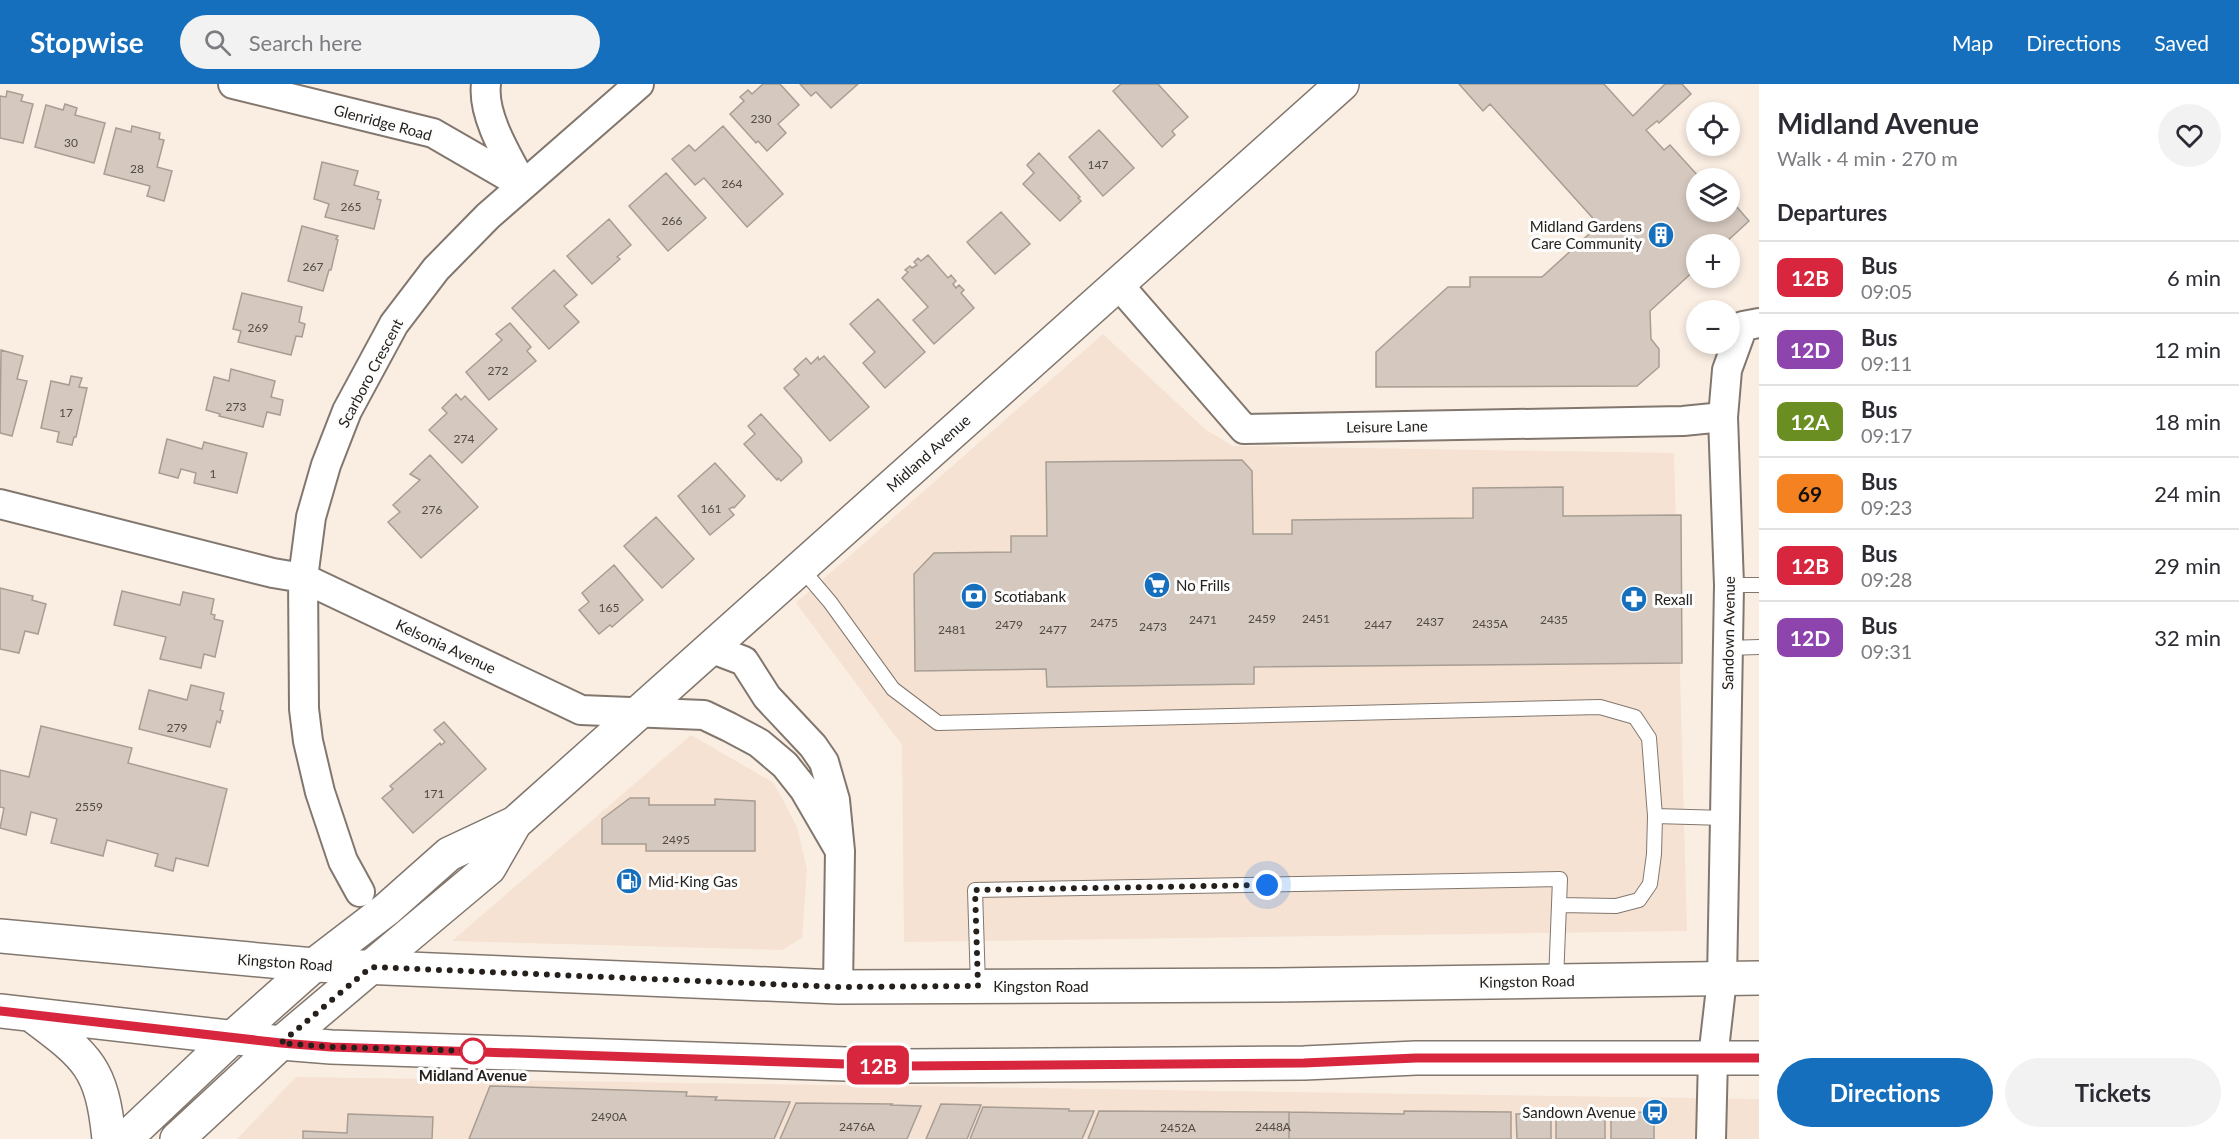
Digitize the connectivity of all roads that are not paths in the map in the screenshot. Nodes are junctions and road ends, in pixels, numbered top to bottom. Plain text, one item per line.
1 (233, 84) edge
2 (486, 84) edge
3 (639, 84) edge
4 (1342, 84) edge
5 (523, 185) junction
6 (1117, 284) junction
7 (1759, 323) edge
8 (1723, 417) junction
9 (0, 504) edge
10 (801, 567) junction
11 (303, 578) junction
12 (1729, 585) junction
13 (1759, 585) edge
14 (1759, 647) edge
15 (710, 648) junction
16 (1728, 648) junction
17 (641, 712) junction
18 (1654, 816) junction
19 (1725, 818) junction
20 (515, 823) junction
21 (840, 851) junction
22 (360, 892) dead end
23 (1559, 905) junction
24 (0, 936) edge
25 (314, 965) junction
26 (371, 967) junction
27 (1759, 978) edge
28 (1722, 979) junction
29 (1556, 981) junction
30 (978, 986) junction
31 (838, 987) junction
32 (0, 1011) edge
33 (33, 1016) junction
34 (233, 1037) junction
35 (281, 1043) junction
36 (1713, 1058) junction
37 (1759, 1058) edge
38 (109, 1139) edge
39 (125, 1139) edge
40 (177, 1139) edge
41 (1711, 1139) edge

1 - 5 street, Glenridge Road
2 - 5 street
3 - 5 street, Scarboro Crescent
4 - 6 main road, Midland Avenue
5 - 11 street, Scarboro Crescent
6 - 8 street, Leisure Lane
6 - 10 main road, Midland Avenue
7 - 8 street, Sandown Avenue
8 - 12 street, Sandown Avenue
9 - 11 street, Kelsonia Avenue
10 - 15 main road, Midland Avenue
10 - 18 lane
11 - 17 street, Kelsonia Avenue
11 - 22 street, Scarboro Crescent
12 - 13 lane
12 - 16 street, Sandown Avenue
14 - 16 lane
15 - 17 main road, Midland Avenue
15 - 21 street
16 - 19 street, Sandown Avenue
17 - 20 main road, Midland Avenue
17 - 21 street, Kelsonia Avenue
18 - 19 lane
18 - 23 lane
19 - 28 street, Sandown Avenue
20 - 25 main road, Midland Avenue
20 - 26 main road, Midland Avenue
21 - 31 street
23 - 29 lane
23 - 30 lane
24 - 25 main road, Kingston Road
25 - 26 main road, Kingston Road
25 - 34 main road, Midland Avenue
26 - 31 main road, Kingston Road
26 - 35 main road, Midland Avenue
27 - 28 main road, Kingston Road
28 - 29 main road, Kingston Road
28 - 36 street, Sandown Avenue
29 - 30 main road, Kingston Road
30 - 31 main road, Kingston Road
32 - 33 main road
33 - 34 main road
33 - 38 main road
34 - 35 main road
34 - 39 main road, Midland Avenue
35 - 36 main road
35 - 40 main road, Midland Avenue
36 - 37 main road
36 - 41 street, Sandown Avenue

